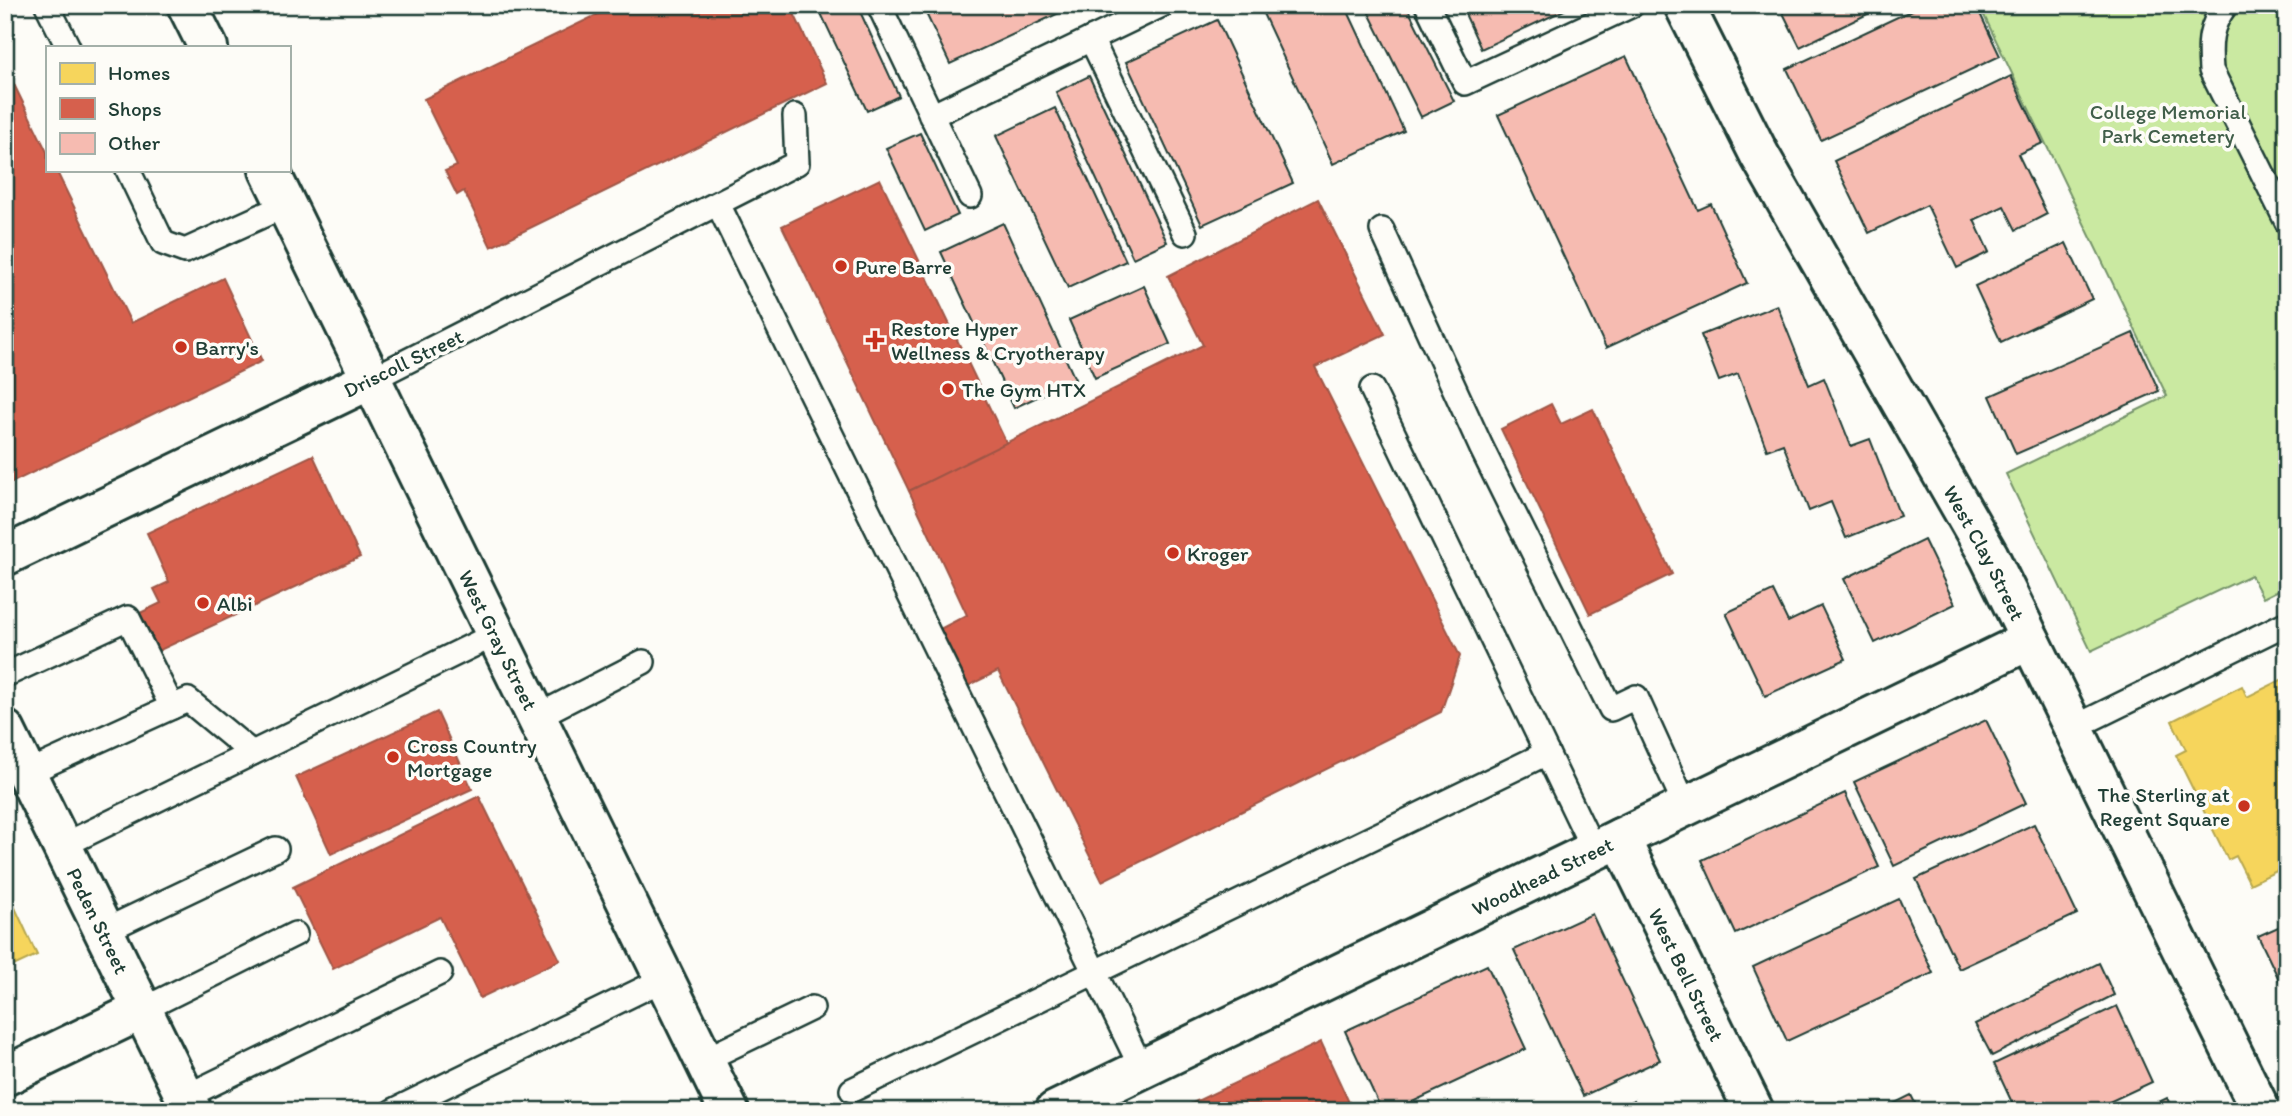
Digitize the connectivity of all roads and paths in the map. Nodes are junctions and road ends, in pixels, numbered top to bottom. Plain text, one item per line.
1 (47, 5) edge
2 (187, 5) edge
3 (879, 5) edge
4 (1162, 5) edge
5 (1427, 5) edge
6 (1632, 5) edge
7 (1684, 5) edge
8 (2226, 5) edge
9 (1091, 39) junction
10 (68, 46) edge
11 (208, 46) edge
12 (795, 116) dead end
13 (931, 116) junction
14 (129, 172) edge
15 (270, 172) edge
16 (970, 196) dead end
17 (718, 204) junction
18 (286, 205) junction
19 (2287, 222) edge
20 (1382, 229) dead end
21 (1185, 233) dead end
22 (372, 379) junction
23 (1372, 389) dead end
24 (5, 556) edge
25 (2287, 623) edge
26 (496, 634) junction
27 (2030, 640) junction
28 (643, 662) dead end
29 (5, 675) edge
30 (172, 708) junction
31 (536, 717) junction
32 (2073, 729) junction
33 (5, 730) edge
34 (252, 753) junction
35 (1547, 753) junction
36 (27, 774) junction
37 (1686, 807) junction
38 (1607, 844) junction
39 (62, 846) junction
40 (276, 849) dead end
41 (104, 931) junction
42 (295, 934) dead end
43 (1094, 972) junction
44 (440, 973) dead end
45 (664, 979) junction
46 (813, 1008) dead end
47 (142, 1010) junction
48 (704, 1060) junction
49 (1142, 1069) junction
50 (5, 1076) edge
51 (852, 1090) dead end
52 (188, 1104) edge
53 (395, 1110) edge
54 (729, 1111) edge
55 (1055, 1111) edge
56 (1754, 1111) edge
57 (2261, 1111) edge

1 - 10 lane
2 - 11 street
3 - 13 lane
4 - 9 lane
5 - 6 lane
7 - 27 street, West Clay Street
8 - 19 lane
9 - 13 lane
9 - 21 lane
12 - 17 lane, Driscoll Street
13 - 16 lane
14 - 18 lane
15 - 18 street, West Gray Street
17 - 22 lane, Driscoll Street
17 - 43 lane
18 - 22 street, West Gray Street
20 - 37 lane
22 - 24 street, Driscoll Street
22 - 26 street, West Gray Street
23 - 35 lane
25 - 32 lane
26 - 31 street, West Gray Street
26 - 34 lane
27 - 32 street, West Clay Street
27 - 37 street, Woodhead Street
28 - 31 lane
29 - 30 lane
30 - 34 lane
30 - 36 lane
31 - 45 street, West Gray Street
32 - 57 street, West Clay Street
33 - 36 street, Peden Street
34 - 39 lane
35 - 38 lane
35 - 43 lane
36 - 39 street, Peden Street
37 - 38 street, Woodhead Street
38 - 49 street, Woodhead Street
38 - 56 street, West Bell Street
39 - 41 street, Peden Street
40 - 41 lane
41 - 47 street, Peden Street
42 - 47 lane
43 - 49 lane
43 - 51 lane
44 - 52 lane
45 - 48 street, West Gray Street
45 - 53 lane
46 - 48 lane
47 - 50 street
47 - 52 street, Peden Street
48 - 54 street, West Gray Street
49 - 55 street, Woodhead Street

